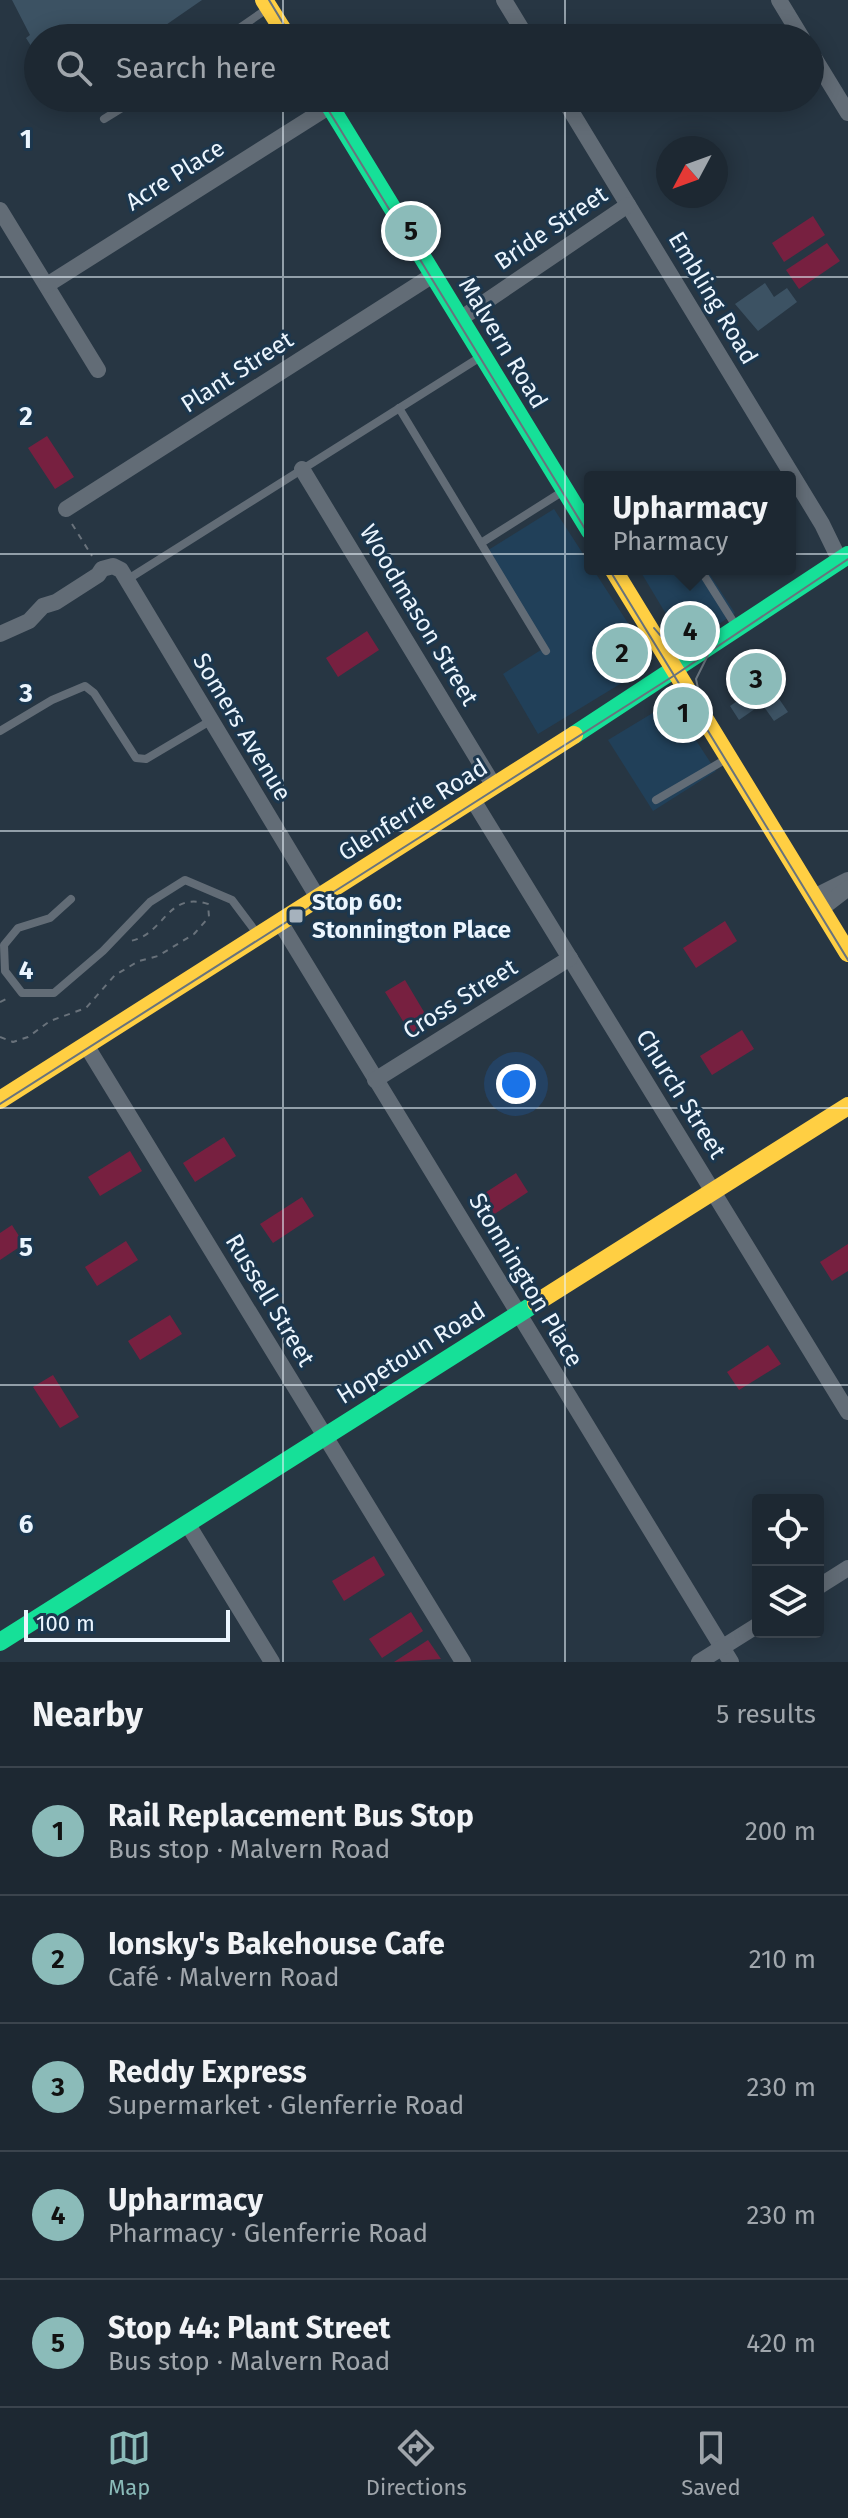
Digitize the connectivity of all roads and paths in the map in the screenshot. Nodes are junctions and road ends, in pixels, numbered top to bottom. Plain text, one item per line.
1 (504, 0) edge
2 (779, 0) edge
3 (267, 4) edge
4 (242, 24) edge
5 (279, 24) edge
6 (519, 24) edge
7 (794, 24) edge
8 (824, 74) edge
9 (115, 112) edge
10 (312, 112) edge
11 (333, 112) edge
12 (572, 112) edge
13 (848, 113) edge
14 (104, 119) dead end
15 (628, 205) junction
16 (0, 210) edge
17 (433, 275) junction
18 (47, 285) junction
19 (460, 319) junction
20 (482, 355) junction
21 (98, 370) dead end
22 (399, 408) junction
23 (302, 469) junction
24 (790, 471) edge
25 (796, 481) edge
26 (565, 490) junction
27 (69, 516) joint
28 (584, 521) edge
29 (481, 543) junction
30 (845, 555) edge
31 (97, 568) junction
32 (617, 575) edge
33 (704, 575) edge
34 (125, 581) junction
35 (738, 630) junction
36 (0, 634) edge
37 (546, 651) dead end
38 (675, 670) junction
39 (210, 721) junction
40 (0, 731) edge
41 (728, 757) junction
42 (494, 786) junction
43 (473, 800) junction
44 (656, 800) dead end
45 (848, 880) edge
46 (848, 888) edge
47 (318, 898) junction
48 (71, 899) dead end
49 (818, 903) junction
50 (280, 922) junction
51 (259, 936) junction
52 (113, 941) junction
53 (848, 953) edge
54 (570, 958) junction
55 (0, 1037) edge
56 (86, 1045) junction
57 (375, 1080) junction
58 (0, 1100) edge
59 (848, 1106) edge
60 (713, 1191) junction
61 (518, 1313) junction
62 (848, 1412) edge
63 (325, 1435) junction
64 (187, 1523) junction
65 (848, 1568) edge
66 (824, 1583) edge
67 (752, 1629) edge
68 (0, 1642) edge
69 (722, 1647) junction
70 (272, 1662) edge
71 (463, 1662) edge
72 (699, 1662) edge
73 (731, 1662) edge

1 - 6 street
2 - 7 street
3 - 4 lane
3 - 5 main road
8 - 13 street
9 - 14 lane
10 - 18 street, Acre Place
11 - 17 main road, Malvern Road
12 - 15 street, Embling Road
15 - 19 street, Bride Street
15 - 24 street, Embling Road
16 - 18 street
17 - 19 main road, Malvern Road
17 - 27 street, Plant Street
18 - 21 street
19 - 20 main road, Malvern Road
20 - 22 lane
20 - 26 main road, Malvern Road
22 - 23 lane
22 - 29 lane
23 - 34 lane
23 - 42 street, Woodmason Street
25 - 30 street, Embling Road
26 - 28 main road, Malvern Road
26 - 29 lane
27 - 31 path
29 - 37 lane
30 - 35 main road, Glenferrie Road
31 - 34 street
31 - 36 street
32 - 38 main road
33 - 35 lane
34 - 39 street, Somers Avenue
35 - 38 main road, Glenferrie Road
38 - 41 main road
38 - 42 main road, Glenferrie Road
39 - 40 lane
39 - 47 street, Somers Avenue
41 - 44 lane
41 - 49 main road
42 - 43 main road, Glenferrie Road
43 - 47 main road, Glenferrie Road
43 - 54 street, Church Street
45 - 49 street
46 - 49 street
47 - 50 main road, Glenferrie Road
48 - 52 lane
49 - 53 main road
50 - 51 main road, Glenferrie Road
50 - 57 street, Stonnington Place
51 - 52 lane
51 - 56 main road, Glenferrie Road
52 - 55 path
54 - 57 street, Cross Street
54 - 60 street, Church Street
56 - 58 main road, Glenferrie Road
56 - 63 street, Russell Street
57 - 61 street, Stonnington Place
59 - 60 main road, Hopetoun Road
60 - 61 main road, Hopetoun Road
60 - 62 street, Church Street
61 - 63 main road, Hopetoun Road
61 - 69 street, Stonnington Place
63 - 64 main road, Hopetoun Road
63 - 71 street, Russell Street
64 - 68 main road, Hopetoun Road
64 - 70 street
65 - 66 street
67 - 69 street
69 - 72 street
69 - 73 street, Stonnington Place

